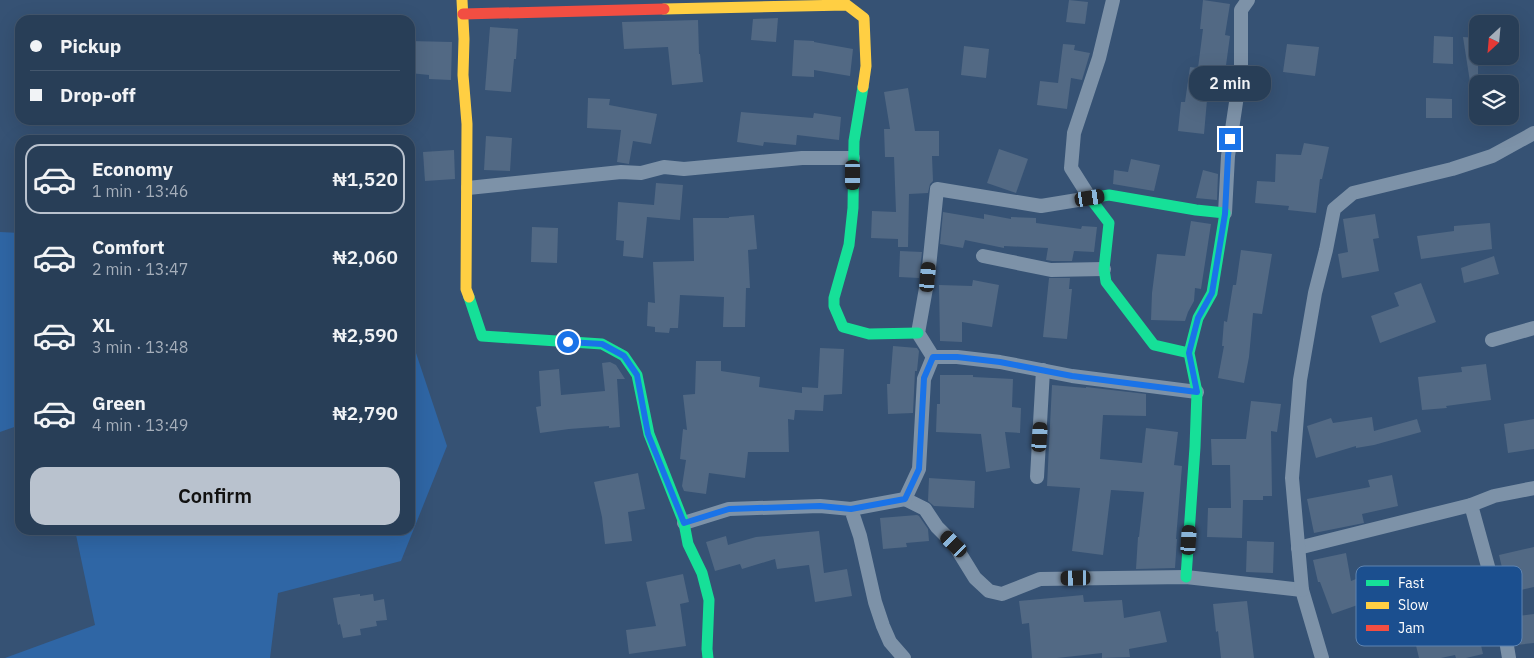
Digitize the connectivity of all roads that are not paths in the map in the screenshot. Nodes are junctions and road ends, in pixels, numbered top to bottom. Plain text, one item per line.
1 (462, 0) edge
2 (1113, 0) edge
3 (1248, 0) edge
4 (463, 14) junction
5 (1534, 133) edge
6 (853, 158) junction
7 (468, 188) junction
8 (1090, 198) junction
9 (1225, 214) junction
10 (983, 256) dead end
11 (1104, 269) junction
12 (1534, 328) edge
13 (918, 333) junction
14 (1492, 340) dead end
15 (1189, 353) junction
16 (933, 357) junction
17 (1043, 370) junction
18 (1197, 392) junction
19 (1037, 477) dead end
20 (1534, 488) edge
21 (905, 499) junction
22 (1471, 505) junction
23 (851, 509) junction
24 (684, 523) junction
25 (1298, 548) junction
26 (1488, 566) edge
27 (1186, 577) junction
28 (1302, 590) junction
29 (708, 658) edge
30 (904, 658) edge
31 (1322, 658) edge

1 - 4 street
2 - 8 street
3 - 9 street
4 - 6 street
4 - 7 street
5 - 25 street
6 - 7 street
6 - 13 street
7 - 24 street
8 - 9 street
8 - 11 street
8 - 13 street
9 - 15 street
10 - 11 street
11 - 15 street
12 - 14 street
13 - 16 street
15 - 18 street
16 - 17 street
16 - 21 street
17 - 18 street
17 - 19 street
18 - 27 street
20 - 22 street
21 - 23 street
21 - 27 street
22 - 25 street
22 - 26 street
23 - 24 street
23 - 30 street
24 - 29 street
25 - 28 street
27 - 28 street
28 - 31 street

